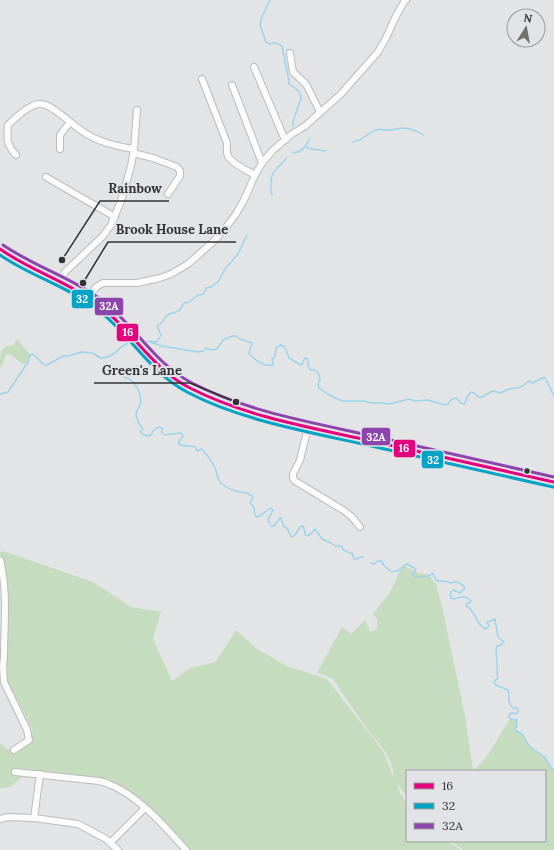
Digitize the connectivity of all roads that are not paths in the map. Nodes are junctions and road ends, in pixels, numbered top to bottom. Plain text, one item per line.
1 (406, 0) edge
2 (290, 53) dead end
3 (254, 67) dead end
4 (202, 80) dead end
5 (232, 85) dead end
6 (137, 110) dead end
7 (320, 112) junction
8 (70, 122) junction
9 (285, 140) junction
10 (53, 145) dead end
11 (133, 151) junction
12 (16, 155) dead end
13 (262, 163) junction
14 (255, 175) junction
15 (46, 178) dead end
16 (168, 194) dead end
17 (115, 217) junction
18 (0, 249) edge
19 (60, 281) junction
20 (88, 297) junction
21 (308, 427) junction
22 (554, 482) edge
23 (360, 527) dead end
24 (0, 560) edge
25 (1, 666) edge
26 (14, 750) dead end
27 (15, 772) dead end
28 (40, 774) junction
29 (146, 808) junction
30 (34, 818) junction
31 (0, 819) edge
32 (110, 843) junction
33 (118, 850) edge
34 (186, 850) edge

1 - 7 street
2 - 7 street
3 - 9 street
4 - 14 street
5 - 13 street
6 - 11 street
7 - 9 street
8 - 10 street
8 - 11 street
8 - 12 street
9 - 13 street
11 - 16 street
11 - 17 street
13 - 14 street
14 - 20 street
15 - 17 street
17 - 19 street
18 - 19 highway
19 - 20 highway
20 - 21 highway
21 - 22 highway
21 - 23 street
24 - 25 street
25 - 26 street
27 - 28 street
28 - 29 street
28 - 30 street
29 - 32 street
29 - 34 street
30 - 31 street
30 - 32 street
32 - 33 street

